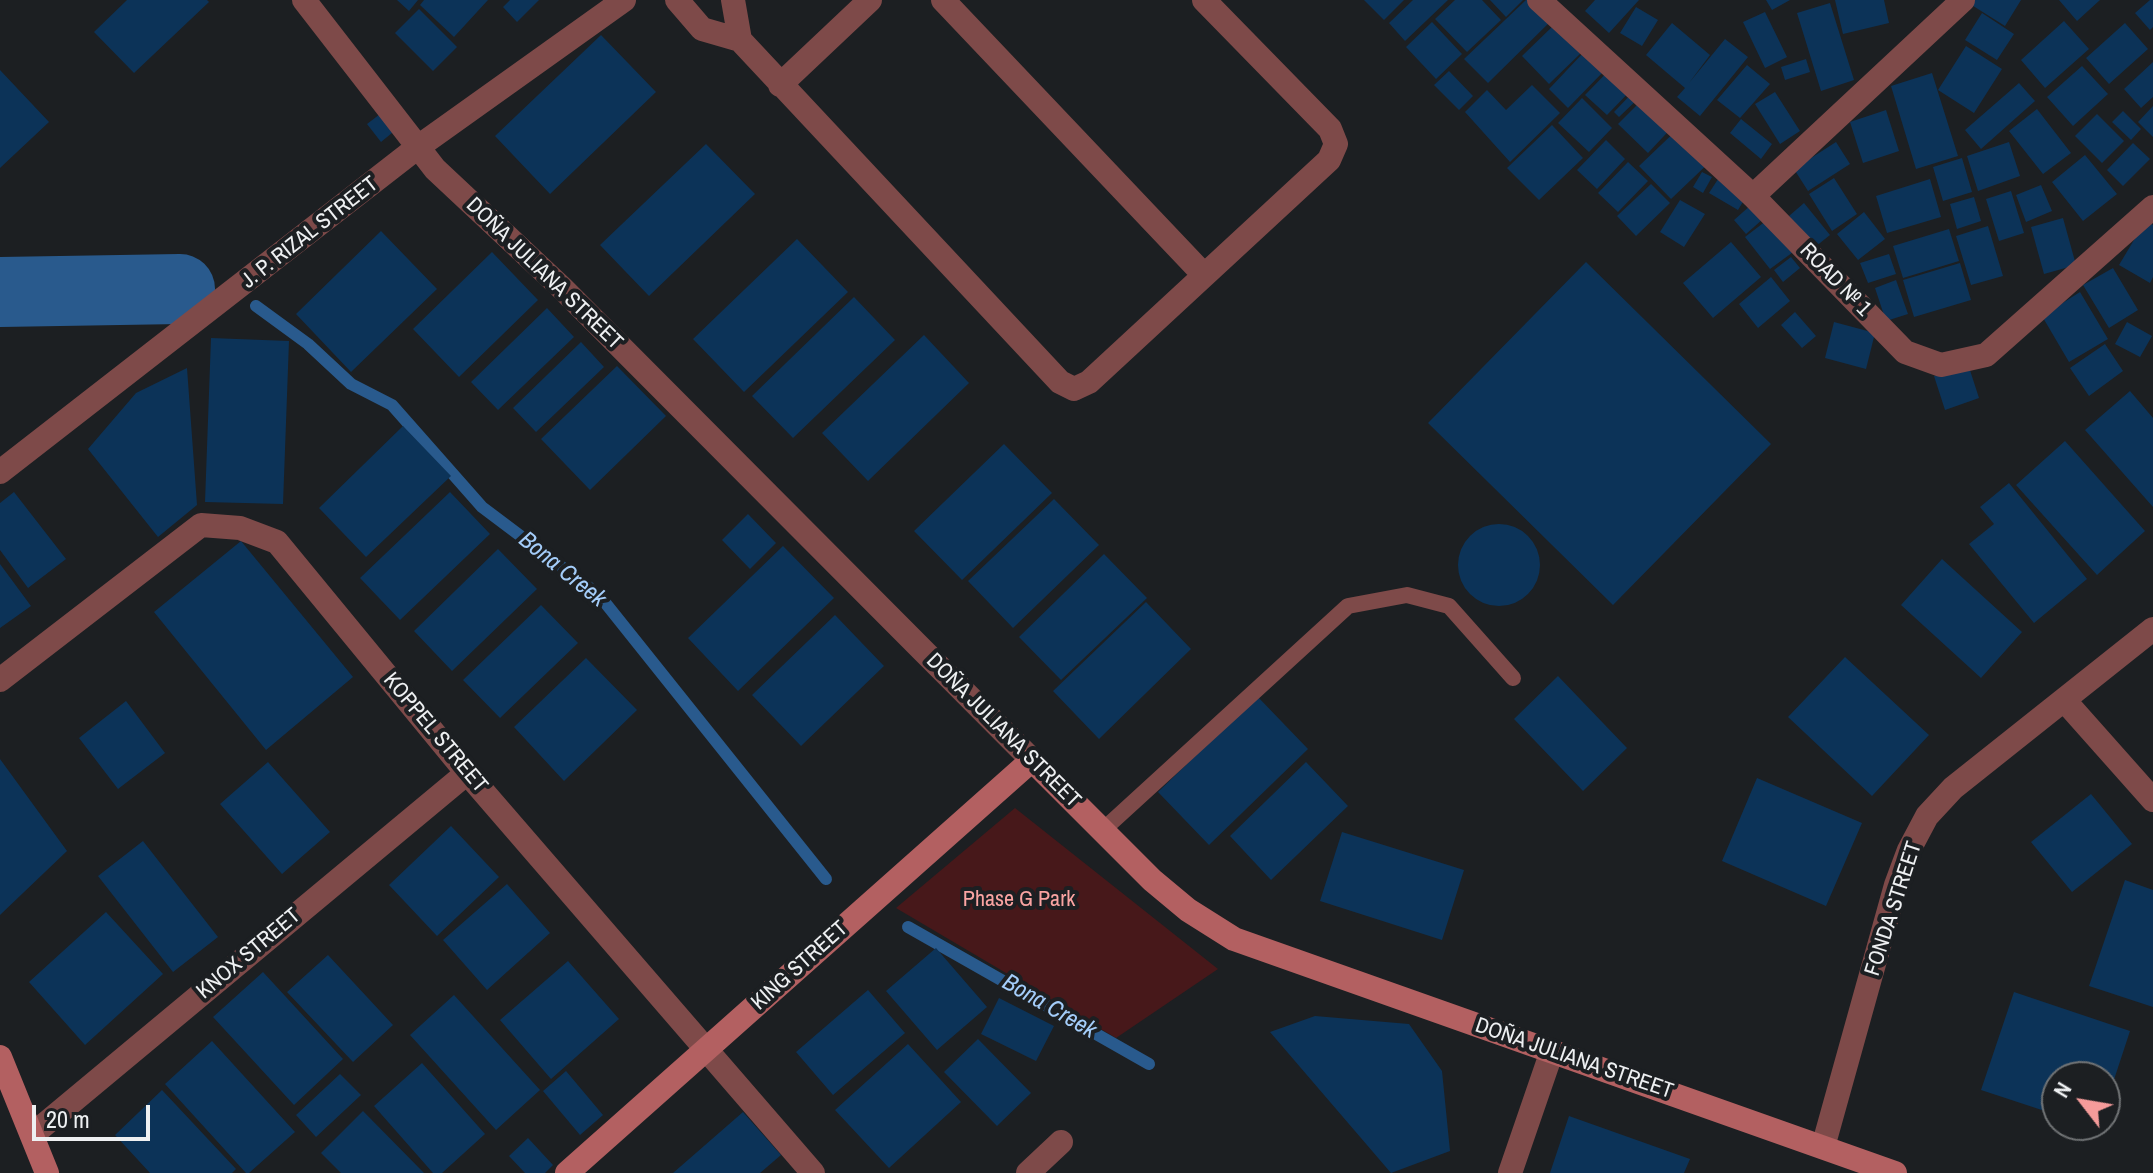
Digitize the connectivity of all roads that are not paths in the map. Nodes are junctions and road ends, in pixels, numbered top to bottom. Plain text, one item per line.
1 (304, 0) edge
2 (624, 0) edge
3 (677, 0) edge
4 (733, 0) edge
5 (870, 0) edge
6 (943, 0) edge
7 (1204, 0) edge
8 (1539, 0) edge
9 (1963, 0) edge
10 (740, 40) junction
11 (780, 85) junction
12 (418, 147) junction
13 (1753, 196) junction
14 (2153, 207) edge
15 (1204, 275) junction
16 (0, 472) edge
17 (2153, 629) edge
18 (1513, 678) dead end
19 (0, 680) edge
20 (2065, 701) junction
21 (1032, 760) junction
22 (467, 773) junction
23 (2153, 800) edge
24 (1103, 830) junction
25 (706, 1049) junction
26 (1552, 1051) junction
27 (0, 1057) edge
28 (32, 1135) junction
29 (1061, 1142) dead end
30 (1823, 1147) junction
31 (47, 1173) edge
32 (567, 1173) edge
33 (813, 1173) edge
34 (1028, 1173) edge
35 (1510, 1173) edge
36 (1895, 1173) edge

1 - 12 street, DOÑA JULIANA STREET
2 - 12 street, J. P. RIZAL STREET
3 - 10 street
4 - 10 street
5 - 11 street
6 - 15 street
7 - 15 street
8 - 13 street, ROAD № 1
9 - 13 street
10 - 11 street
11 - 15 street
12 - 16 street, J. P. RIZAL STREET
12 - 21 street, DOÑA JULIANA STREET
13 - 14 street, ROAD № 1
17 - 20 street, FONDA STREET
18 - 24 lane
19 - 22 street, KOPPEL STREET
20 - 23 street
20 - 30 street, FONDA STREET
21 - 24 street, DOÑA JULIANA STREET
21 - 25 street, KING STREET
22 - 25 street, KOPPEL STREET
22 - 28 street, KNOX STREET
24 - 26 street, DOÑA JULIANA STREET
25 - 32 street, KING STREET
25 - 33 street, KOPPEL STREET
26 - 30 street, DOÑA JULIANA STREET
26 - 35 street
27 - 28 street
28 - 31 street
29 - 34 street
30 - 36 street, DOÑA JULIANA STREET

